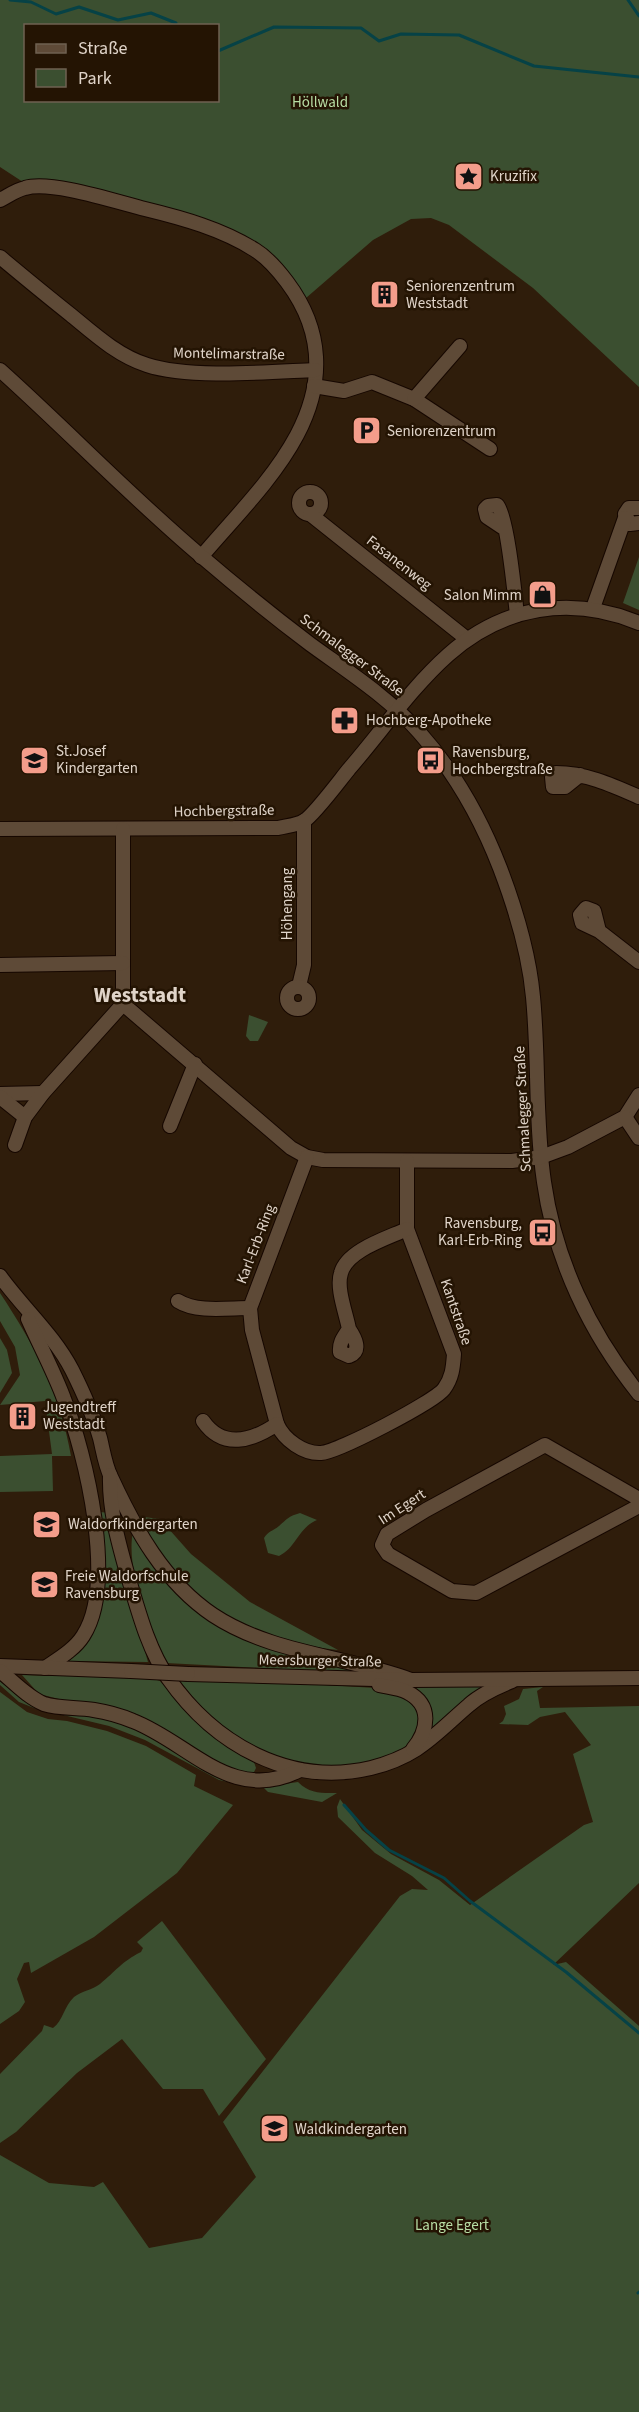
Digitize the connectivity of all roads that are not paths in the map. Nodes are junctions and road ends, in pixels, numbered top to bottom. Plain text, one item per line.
1 (0, 200) edge
2 (0, 257) edge
3 (460, 346) dead end
4 (0, 370) edge
5 (315, 370) junction
6 (314, 387) junction
7 (414, 399) junction
8 (490, 448) dead end
9 (639, 508) edge
10 (310, 514) dead end
11 (625, 518) junction
12 (639, 523) edge
13 (505, 530) dead end
14 (201, 556) junction
15 (593, 608) junction
16 (517, 615) junction
17 (639, 623) edge
18 (467, 639) junction
19 (398, 711) junction
20 (580, 775) dead end
21 (639, 797) edge
22 (304, 821) junction
23 (0, 829) edge
24 (123, 829) junction
25 (599, 931) dead end
26 (639, 962) edge
27 (123, 963) junction
28 (0, 965) edge
29 (299, 986) dead end
30 (123, 1004) junction
31 (195, 1064) junction
32 (43, 1093) junction
33 (639, 1095) edge
34 (0, 1096) edge
35 (25, 1117) junction
36 (625, 1117) junction
37 (170, 1126) dead end
38 (639, 1138) edge
39 (15, 1145) dead end
40 (307, 1157) junction
41 (541, 1157) junction
42 (407, 1161) junction
43 (407, 1229) junction
44 (0, 1276) edge
45 (178, 1300) dead end
46 (20, 1304) junction
47 (250, 1308) junction
48 (349, 1329) dead end
49 (639, 1394) edge
50 (203, 1422) dead end
51 (277, 1424) junction
52 (110, 1475) junction
53 (639, 1499) edge
54 (639, 1506) edge
55 (132, 1521) junction
56 (127, 1571) junction
57 (0, 1665) edge
58 (45, 1668) junction
59 (0, 1671) edge
60 (350, 1678) junction
61 (639, 1678) edge
62 (411, 1680) junction
63 (512, 1681) junction
64 (410, 1752) junction
65 (300, 1770) junction

1 - 5 street
2 - 5 street, Montelimarstraße
3 - 7 street
4 - 14 street, Schmalegger Straße
5 - 6 street
6 - 7 street
6 - 14 street
7 - 8 street
9 - 11 street
10 - 18 street, Fasanenweg
11 - 12 street
11 - 15 street
13 - 16 street
14 - 19 street, Schmalegger Straße
15 - 16 street
15 - 17 street
16 - 18 street
18 - 19 street
19 - 22 street
19 - 41 street, Schmalegger Straße
20 - 21 street
22 - 24 street, Hochbergstraße
22 - 29 street, Höhengang
23 - 24 street, Hochbergstraße
24 - 27 street
25 - 26 street
27 - 28 street
27 - 30 street
30 - 31 street
30 - 32 street
31 - 37 street
31 - 40 street
32 - 34 street
32 - 35 street
33 - 36 street
34 - 35 street
35 - 39 street
36 - 38 street
36 - 41 street
40 - 42 street
40 - 47 street, Karl-Erb-Ring
41 - 42 street
41 - 49 street, Schmalegger Straße
42 - 43 street, Kantstraße
43 - 48 street
43 - 51 street, Kantstraße
44 - 46 street
45 - 47 street, Karl-Erb-Ring
46 - 52 street
46 - 58 street
47 - 51 street, Kantstraße
50 - 51 street
52 - 55 street
52 - 56 street
53 - 54 street, Im Egert
55 - 56 street
55 - 62 street
56 - 65 street
57 - 58 street, Meersburger Straße
58 - 60 street, Meersburger Straße, bridge
59 - 65 street
60 - 62 street, Meersburger Straße
60 - 64 street
61 - 63 street, Meersburger Straße
62 - 63 street, Meersburger Straße
63 - 64 street
64 - 65 street

